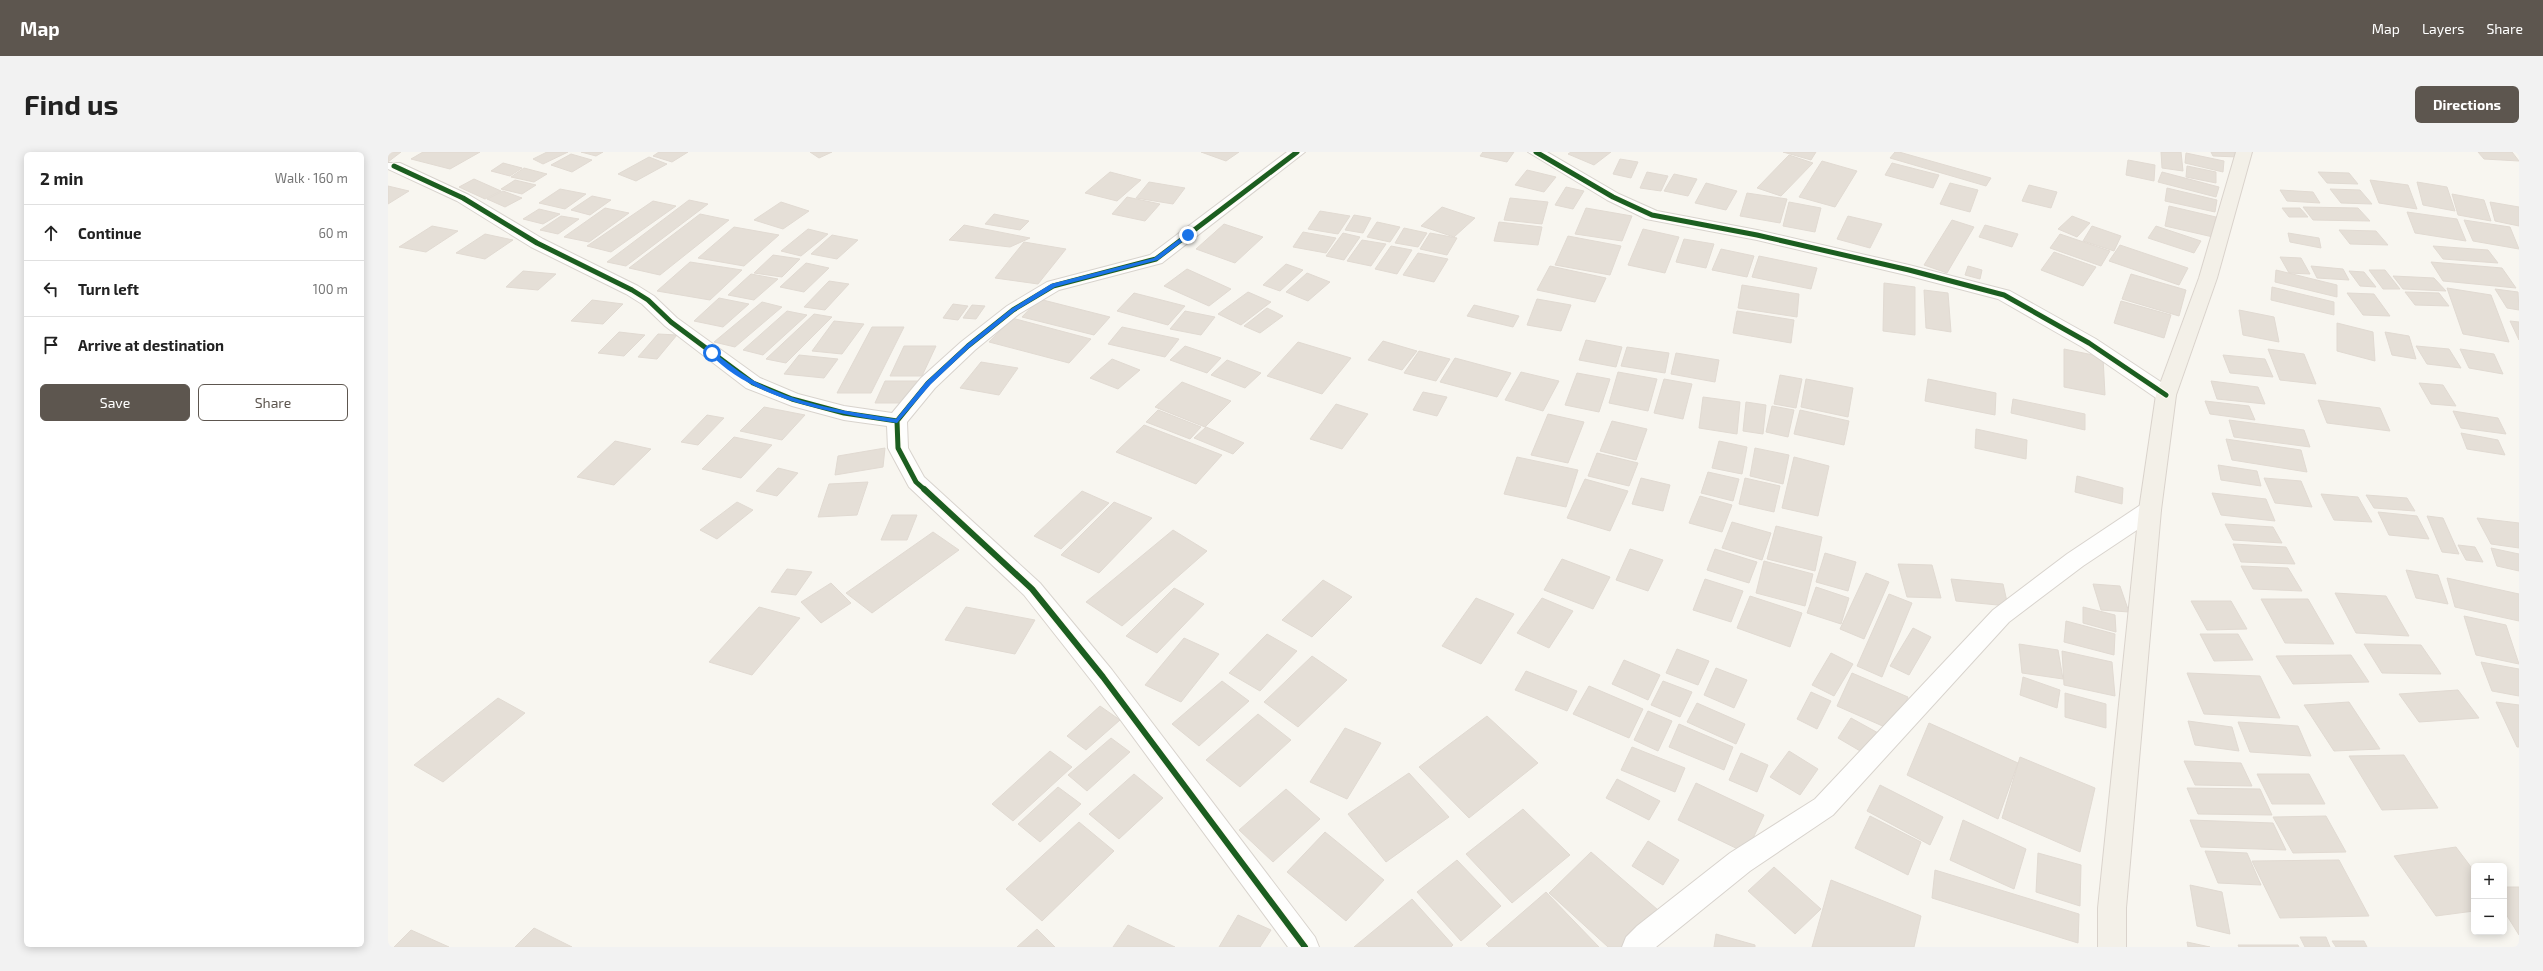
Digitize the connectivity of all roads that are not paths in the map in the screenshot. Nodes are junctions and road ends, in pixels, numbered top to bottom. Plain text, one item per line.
1 (1297, 152) edge
2 (1536, 152) edge
3 (2244, 152) edge
4 (394, 166) dead end
5 (2166, 395) junction
6 (897, 421) junction
7 (2150, 510) junction
8 (1305, 947) edge
9 (1636, 947) edge
10 (2112, 947) edge

1 - 6 street
2 - 5 street
3 - 5 main road
4 - 6 street
5 - 7 main road
6 - 8 street
7 - 9 street
7 - 10 main road

